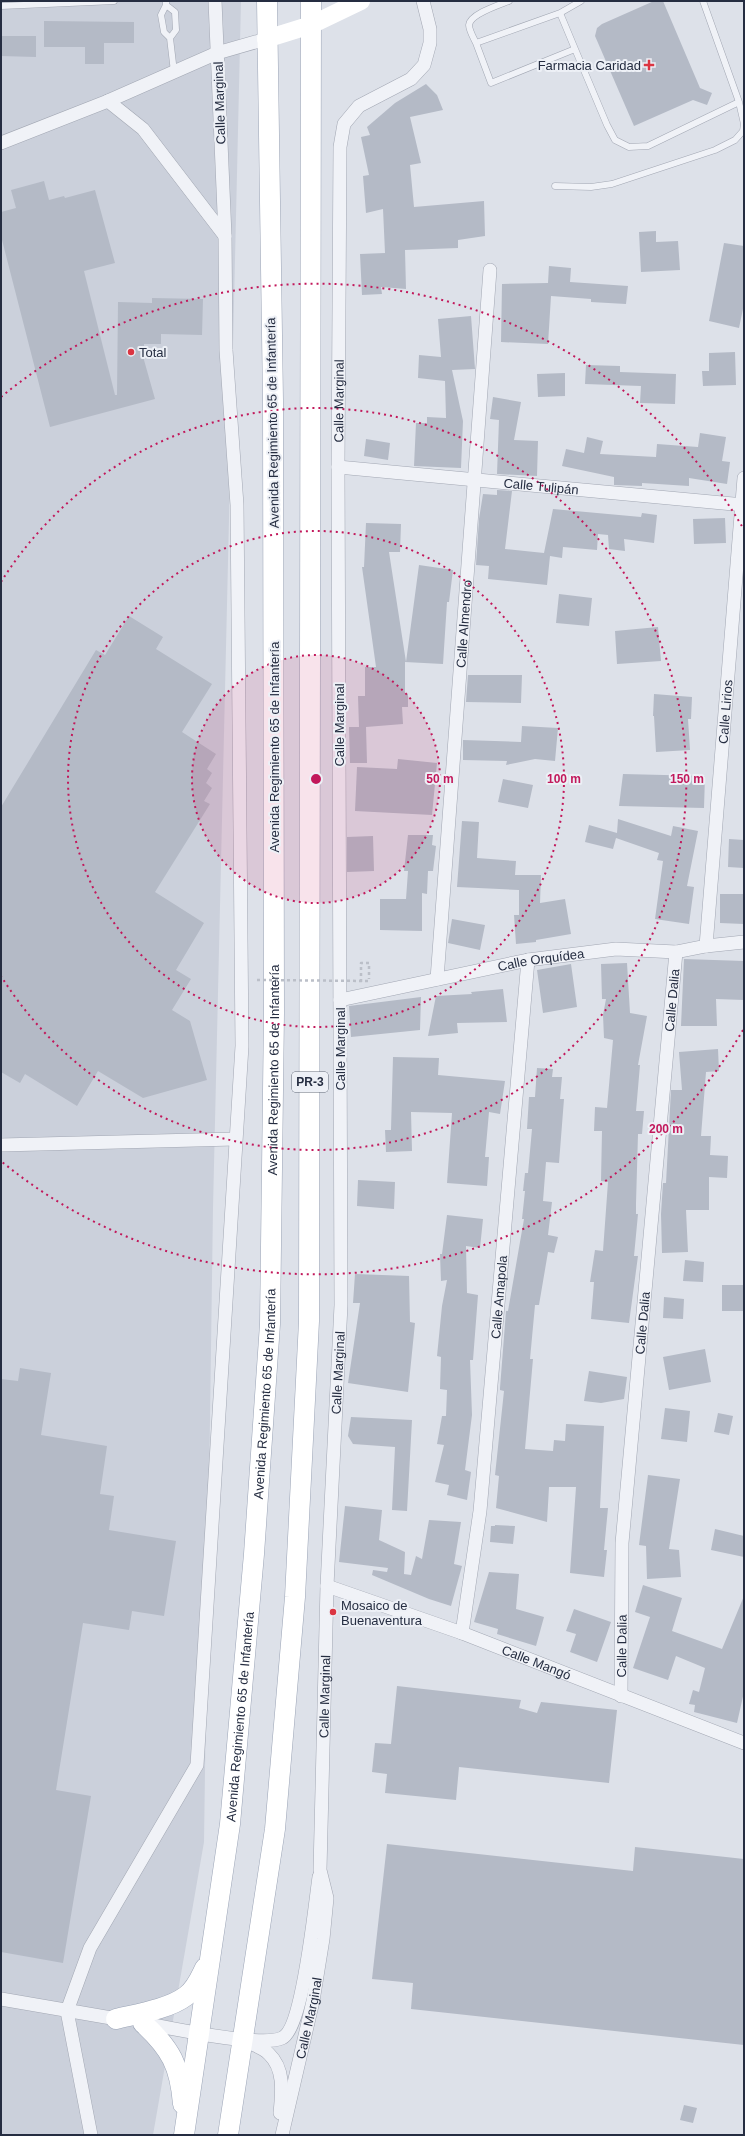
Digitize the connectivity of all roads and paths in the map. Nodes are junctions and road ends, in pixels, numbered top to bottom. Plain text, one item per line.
1 (114, 1) edge
2 (214, 1) edge
3 (267, 1) edge
4 (311, 1) edge
5 (361, 1) edge
6 (423, 1) edge
7 (509, 1) edge
8 (581, 1) edge
9 (703, 1) edge
10 (166, 3) edge
11 (1, 6) edge
12 (560, 13) junction
13 (311, 25) junction
14 (170, 38) junction
15 (266, 39) junction
16 (476, 43) junction
17 (575, 49) junction
18 (217, 53) junction
19 (174, 72) junction
20 (108, 101) junction
21 (739, 102) junction
22 (1, 143) edge
23 (555, 186) dead end
24 (225, 236) junction
25 (490, 270) dead end
26 (338, 467) junction
27 (744, 478) edge
28 (474, 480) junction
29 (743, 505) edge
30 (744, 942) edge
31 (706, 946) junction
32 (676, 952) junction
33 (528, 960) junction
34 (361, 974) dead end
35 (437, 979) junction
36 (257, 980) dead end
37 (340, 1000) junction
38 (235, 1139) junction
39 (1, 1145) edge
40 (327, 1586) junction
41 (462, 1633) junction
42 (621, 1696) junction
43 (744, 1743) edge
44 (320, 1870) junction
45 (211, 1953) junction
46 (1, 1999) edge
47 (67, 2011) junction
48 (116, 2019) junction
49 (142, 2023) junction
50 (199, 2033) junction
51 (244, 2040) junction
52 (184, 2133) edge
53 (91, 2135) edge
54 (228, 2135) edge
55 (278, 2135) edge
56 (282, 2135) edge

1 - 11 lane
2 - 18 street, Calle Marginal
3 - 15 main road, Avenida Regimiento 65 de Infantería / PR-3
4 - 13 main road, PR-3
5 - 13 street
6 - 26 street, Calle Marginal
7 - 16 lane
8 - 12 lane
9 - 21 lane
10 - 14 lane
10 - 14 lane
12 - 16 lane
12 - 17 lane
13 - 15 street
13 - 51 main road, PR-3
14 - 19 lane
15 - 18 street
15 - 45 main road, Avenida Regimiento 65 de Infantería / PR-3
16 - 17 lane
17 - 21 lane
18 - 19 street
18 - 24 street, Calle Marginal
19 - 20 street
20 - 22 street
20 - 24 street
21 - 23 lane
24 - 38 street, Calle Marginal
25 - 28 street, Calle Almendro
26 - 28 street, Calle Tulipán
26 - 37 street, Calle Marginal
27 - 29 street, Calle Lirios
28 - 29 street, Calle Tulipán
28 - 35 street, Calle Almendro
29 - 31 street, Calle Lirios
30 - 31 street, Calle Orquídea
31 - 32 street, Calle Orquídea
32 - 33 street, Calle Orquídea
32 - 42 street, Calle Dalia
33 - 35 street, Calle Orquídea
33 - 41 street, Calle Amapola
34 - 36 path, bridge
35 - 37 street, Calle Orquídea
37 - 40 street, Calle Marginal
38 - 39 street
38 - 47 street, Calle Marginal
40 - 41 street, Calle Mangó
40 - 44 street, Calle Marginal
41 - 42 street, Calle Mangó
42 - 43 street, Calle Mangó
44 - 51 street
44 - 56 street, Calle Marginal
45 - 48 main road
45 - 50 main road, Avenida Regimiento 65 de Infantería / PR-3
46 - 47 street
47 - 48 street
47 - 53 street
48 - 49 street
49 - 50 street
49 - 52 main road
50 - 51 street
50 - 52 main road, Avenida Regimiento 65 de Infantería / PR-3
51 - 54 main road, PR-3
51 - 55 street

